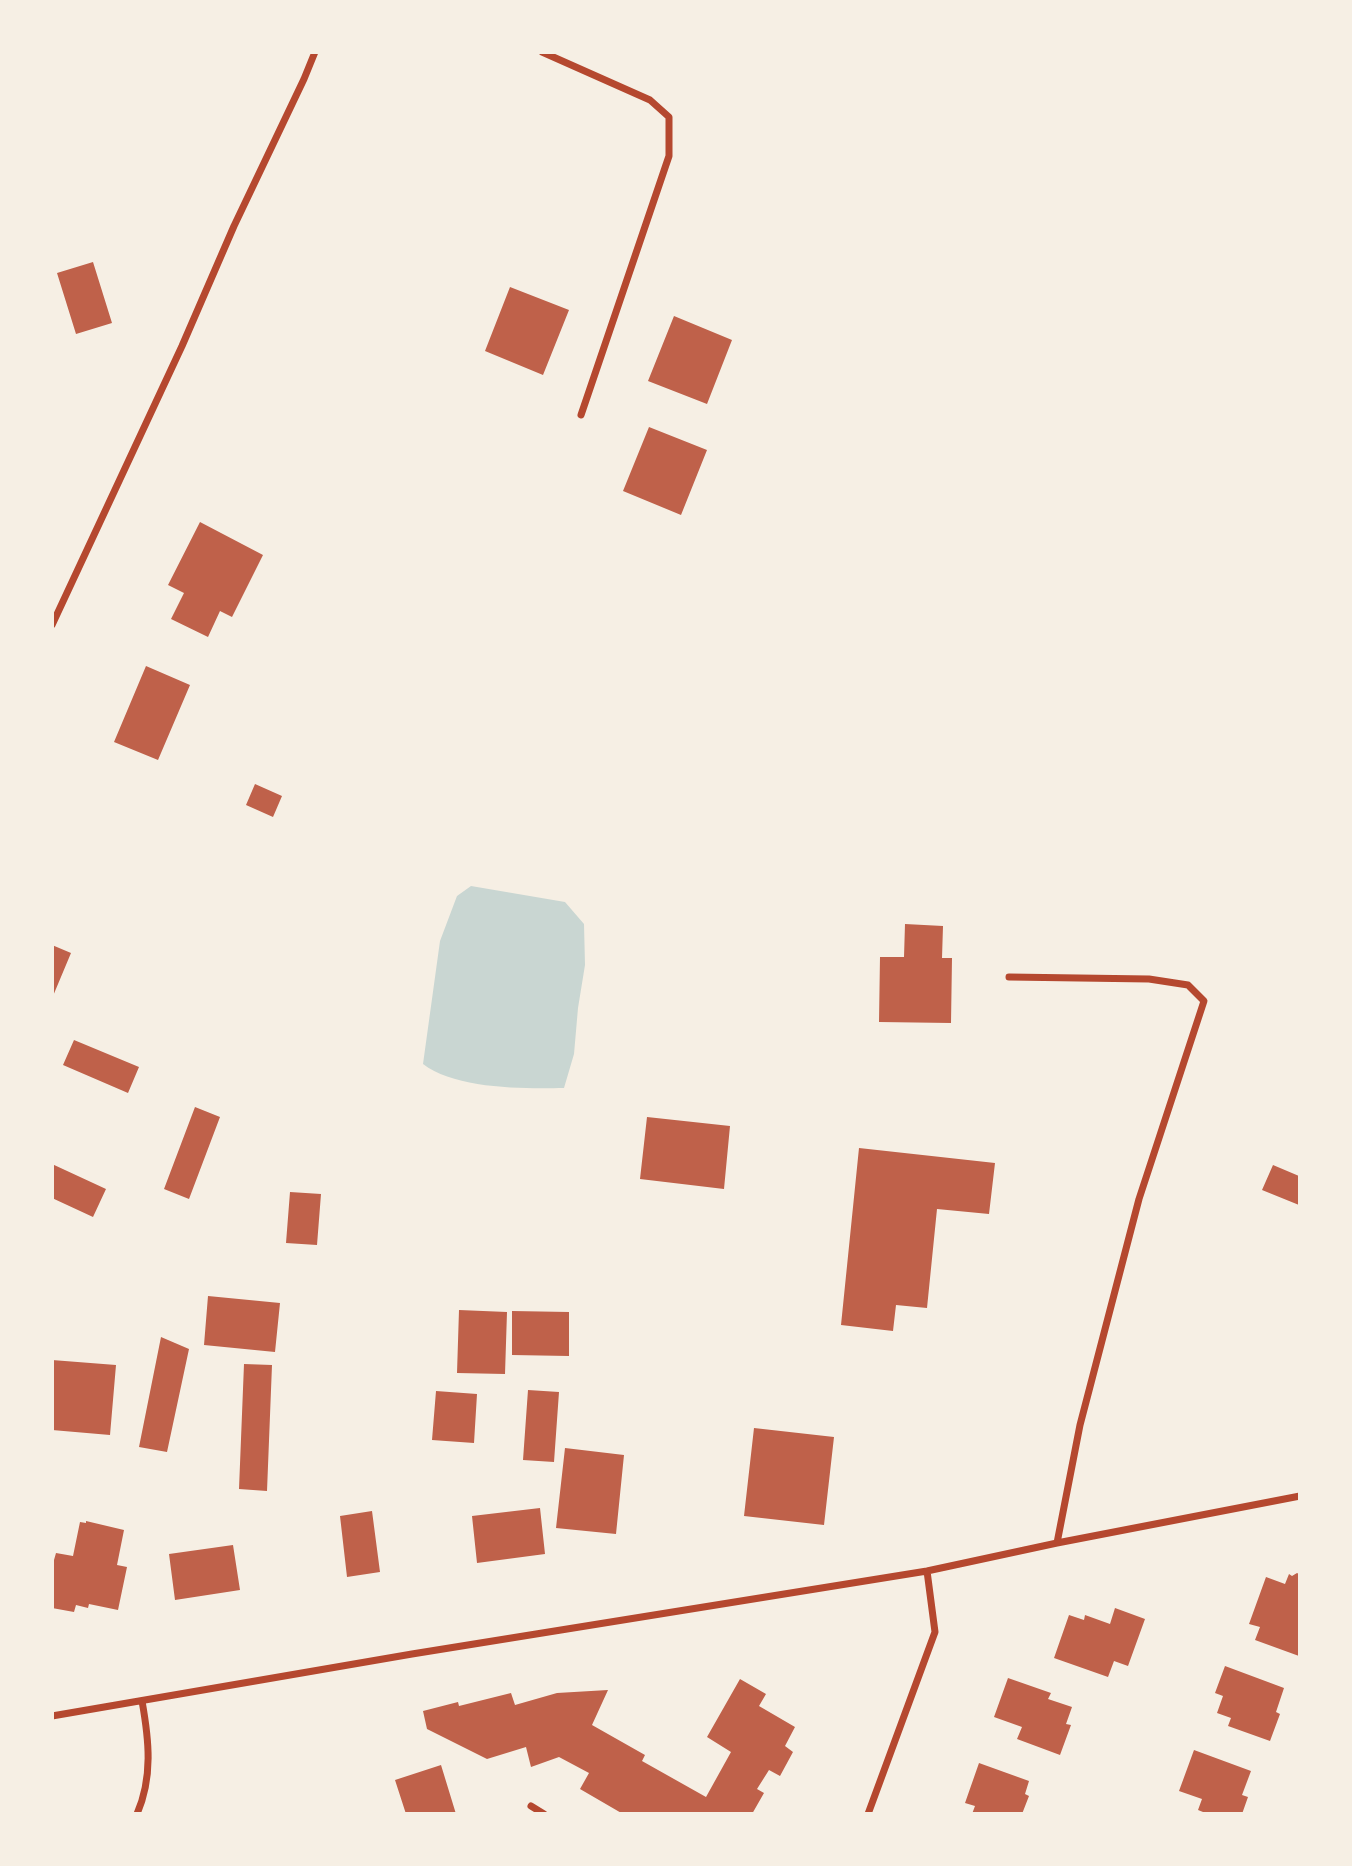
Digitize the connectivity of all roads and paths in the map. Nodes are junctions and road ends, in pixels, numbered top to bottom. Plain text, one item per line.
1 (315, 52) edge
2 (542, 52) edge
3 (581, 415) dead end
4 (52, 625) edge
5 (1009, 977) dead end
6 (1300, 1496) edge
7 (1057, 1543) junction
8 (927, 1571) junction
9 (142, 1701) junction
10 (52, 1716) edge
11 (531, 1806) dead end
12 (137, 1814) edge
13 (544, 1814) edge
14 (868, 1814) edge

1 - 4 street
2 - 3 street
5 - 7 street
6 - 7 street
7 - 8 street
8 - 9 street
8 - 14 street
9 - 10 street
9 - 12 street
11 - 13 street

